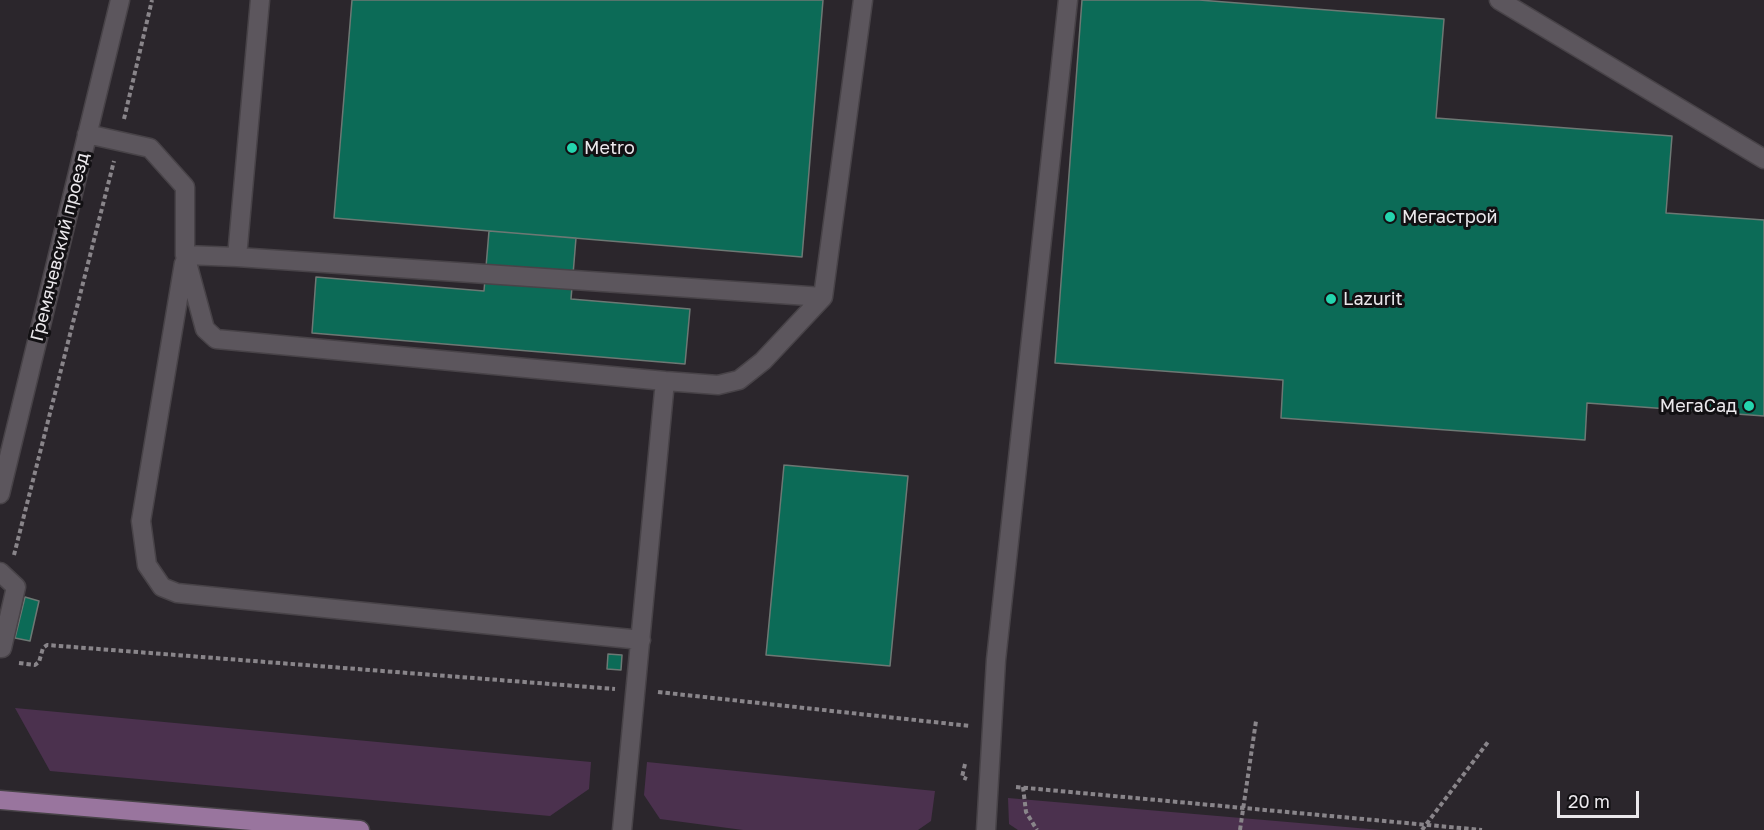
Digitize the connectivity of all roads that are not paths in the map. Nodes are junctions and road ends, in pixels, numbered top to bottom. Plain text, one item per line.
1 (120, 0) edge
2 (260, 0) edge
3 (862, 0) edge
4 (1068, 0) edge
5 (1499, 0) edge
6 (87, 134) junction
7 (1764, 159) edge
8 (185, 255) junction
9 (237, 257) junction
10 (823, 297) junction
11 (665, 381) junction
12 (0, 494) edge
13 (4, 576) edge
14 (641, 640) junction
15 (0, 648) edge
16 (0, 800) edge
17 (360, 830) edge
18 (621, 830) edge
19 (986, 830) edge

1 - 6 street, Гремячевский проезд
2 - 9 street
3 - 10 street
4 - 19 street
5 - 7 street
6 - 8 street
6 - 12 street, Гремячевский проезд
8 - 9 street
8 - 11 street
8 - 14 street
9 - 10 street
10 - 11 street
11 - 14 street
13 - 15 street
14 - 18 street
16 - 17 main road

